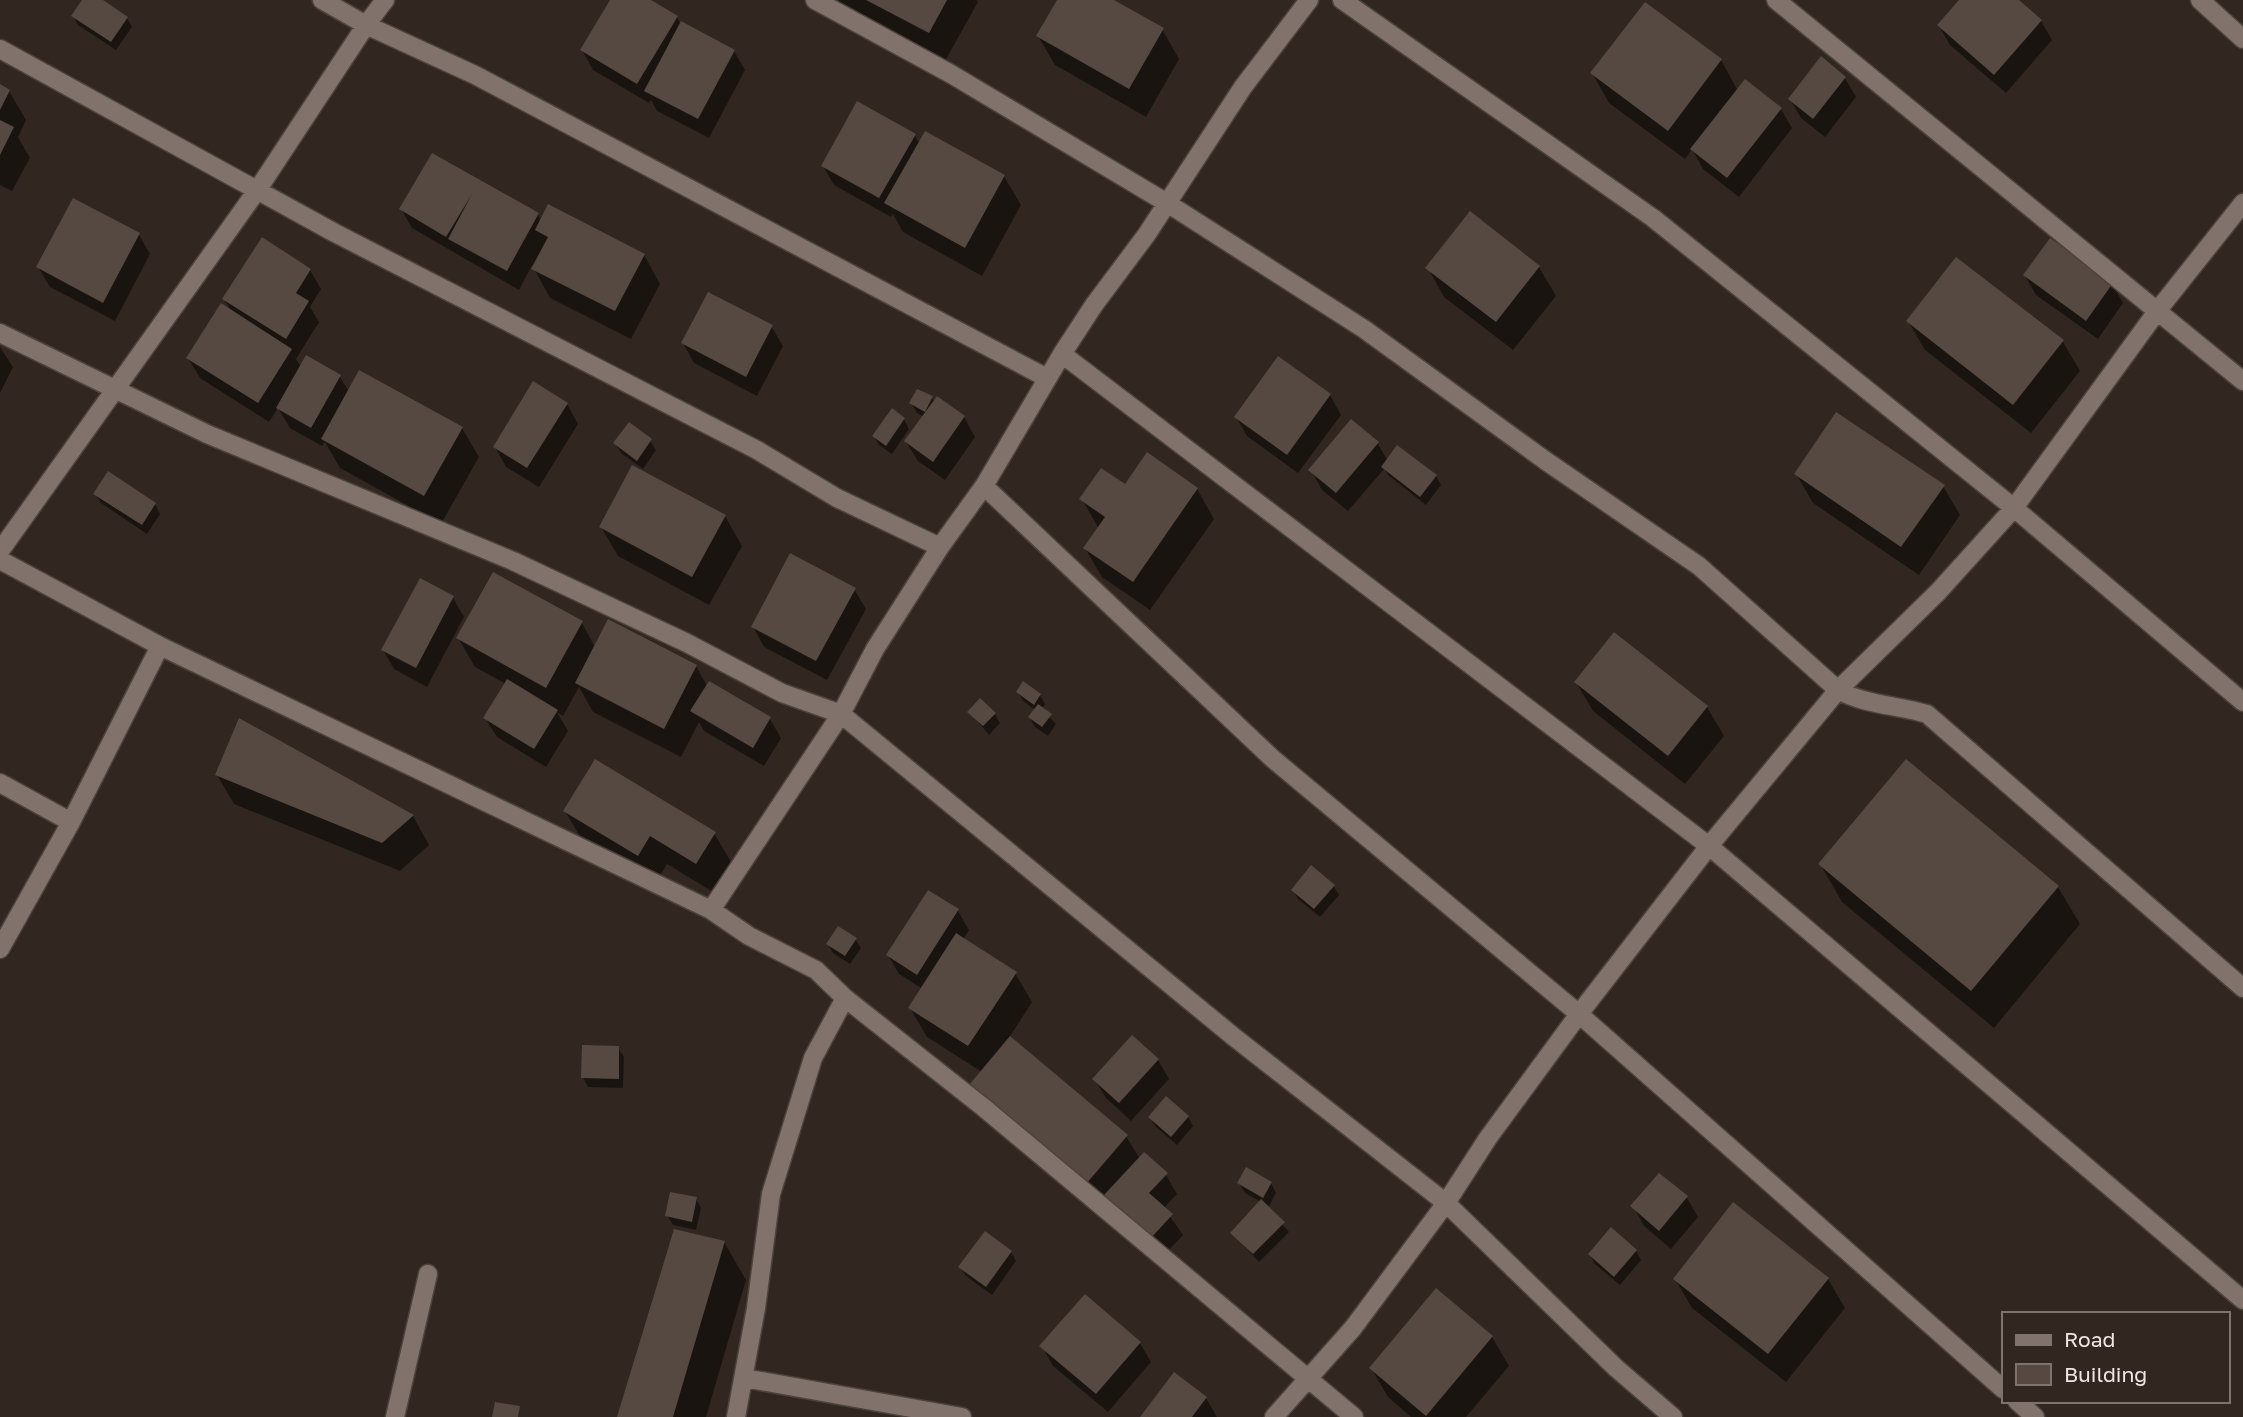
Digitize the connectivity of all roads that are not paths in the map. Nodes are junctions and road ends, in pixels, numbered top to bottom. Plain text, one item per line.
1 (322, 0) edge
2 (385, 0) edge
3 (815, 0) edge
4 (1309, 0) edge
5 (1342, 0) edge
6 (1776, 0) edge
7 (2200, 0) edge
8 (366, 24) junction
9 (2243, 39) edge
10 (0, 49) edge
11 (258, 188) junction
12 (1167, 203) junction
13 (2243, 203) edge
14 (2158, 310) junction
15 (0, 333) edge
16 (1062, 354) junction
17 (1047, 378) junction
18 (2243, 381) edge
19 (113, 389) junction
20 (984, 486) junction
21 (2014, 508) junction
22 (940, 547) junction
23 (0, 551) edge
24 (0, 560) edge
25 (160, 646) junction
26 (1838, 690) junction
27 (2243, 702) edge
28 (841, 714) junction
29 (0, 783) edge
30 (71, 822) junction
31 (1709, 846) junction
32 (710, 910) junction
33 (0, 949) edge
34 (2243, 988) edge
35 (845, 998) junction
36 (1579, 1014) junction
37 (1446, 1203) junction
38 (428, 1273) dead end
39 (2243, 1300) edge
40 (1307, 1377) junction
41 (744, 1378) junction
42 (2002, 1388) edge
43 (2019, 1403) edge
44 (396, 1417) edge
45 (736, 1417) edge
46 (962, 1417) edge
47 (1274, 1417) edge
48 (1354, 1417) edge
49 (1673, 1417) edge
50 (2035, 1417) edge

1 - 8 street
2 - 8 street
3 - 12 street
4 - 12 street
5 - 21 street
6 - 14 street
7 - 9 street
8 - 11 street
8 - 17 street
10 - 11 street
11 - 19 street
11 - 22 street
12 - 16 street
12 - 26 street
13 - 14 street
14 - 18 street
14 - 21 street
15 - 19 street
16 - 17 street
16 - 31 street
17 - 20 street
19 - 23 street
19 - 28 street
20 - 22 street
20 - 36 street
21 - 26 street
21 - 27 street
22 - 28 street
24 - 25 street
25 - 30 street
25 - 32 street
26 - 31 street
26 - 34 street
28 - 32 street
28 - 37 street
29 - 30 street
30 - 33 street
31 - 36 street
31 - 39 street
32 - 35 street
35 - 40 street
35 - 41 street
36 - 37 street
36 - 42 street
37 - 40 street
37 - 49 street
38 - 44 street
40 - 47 street
40 - 48 street
41 - 45 street
41 - 46 street
43 - 50 street

